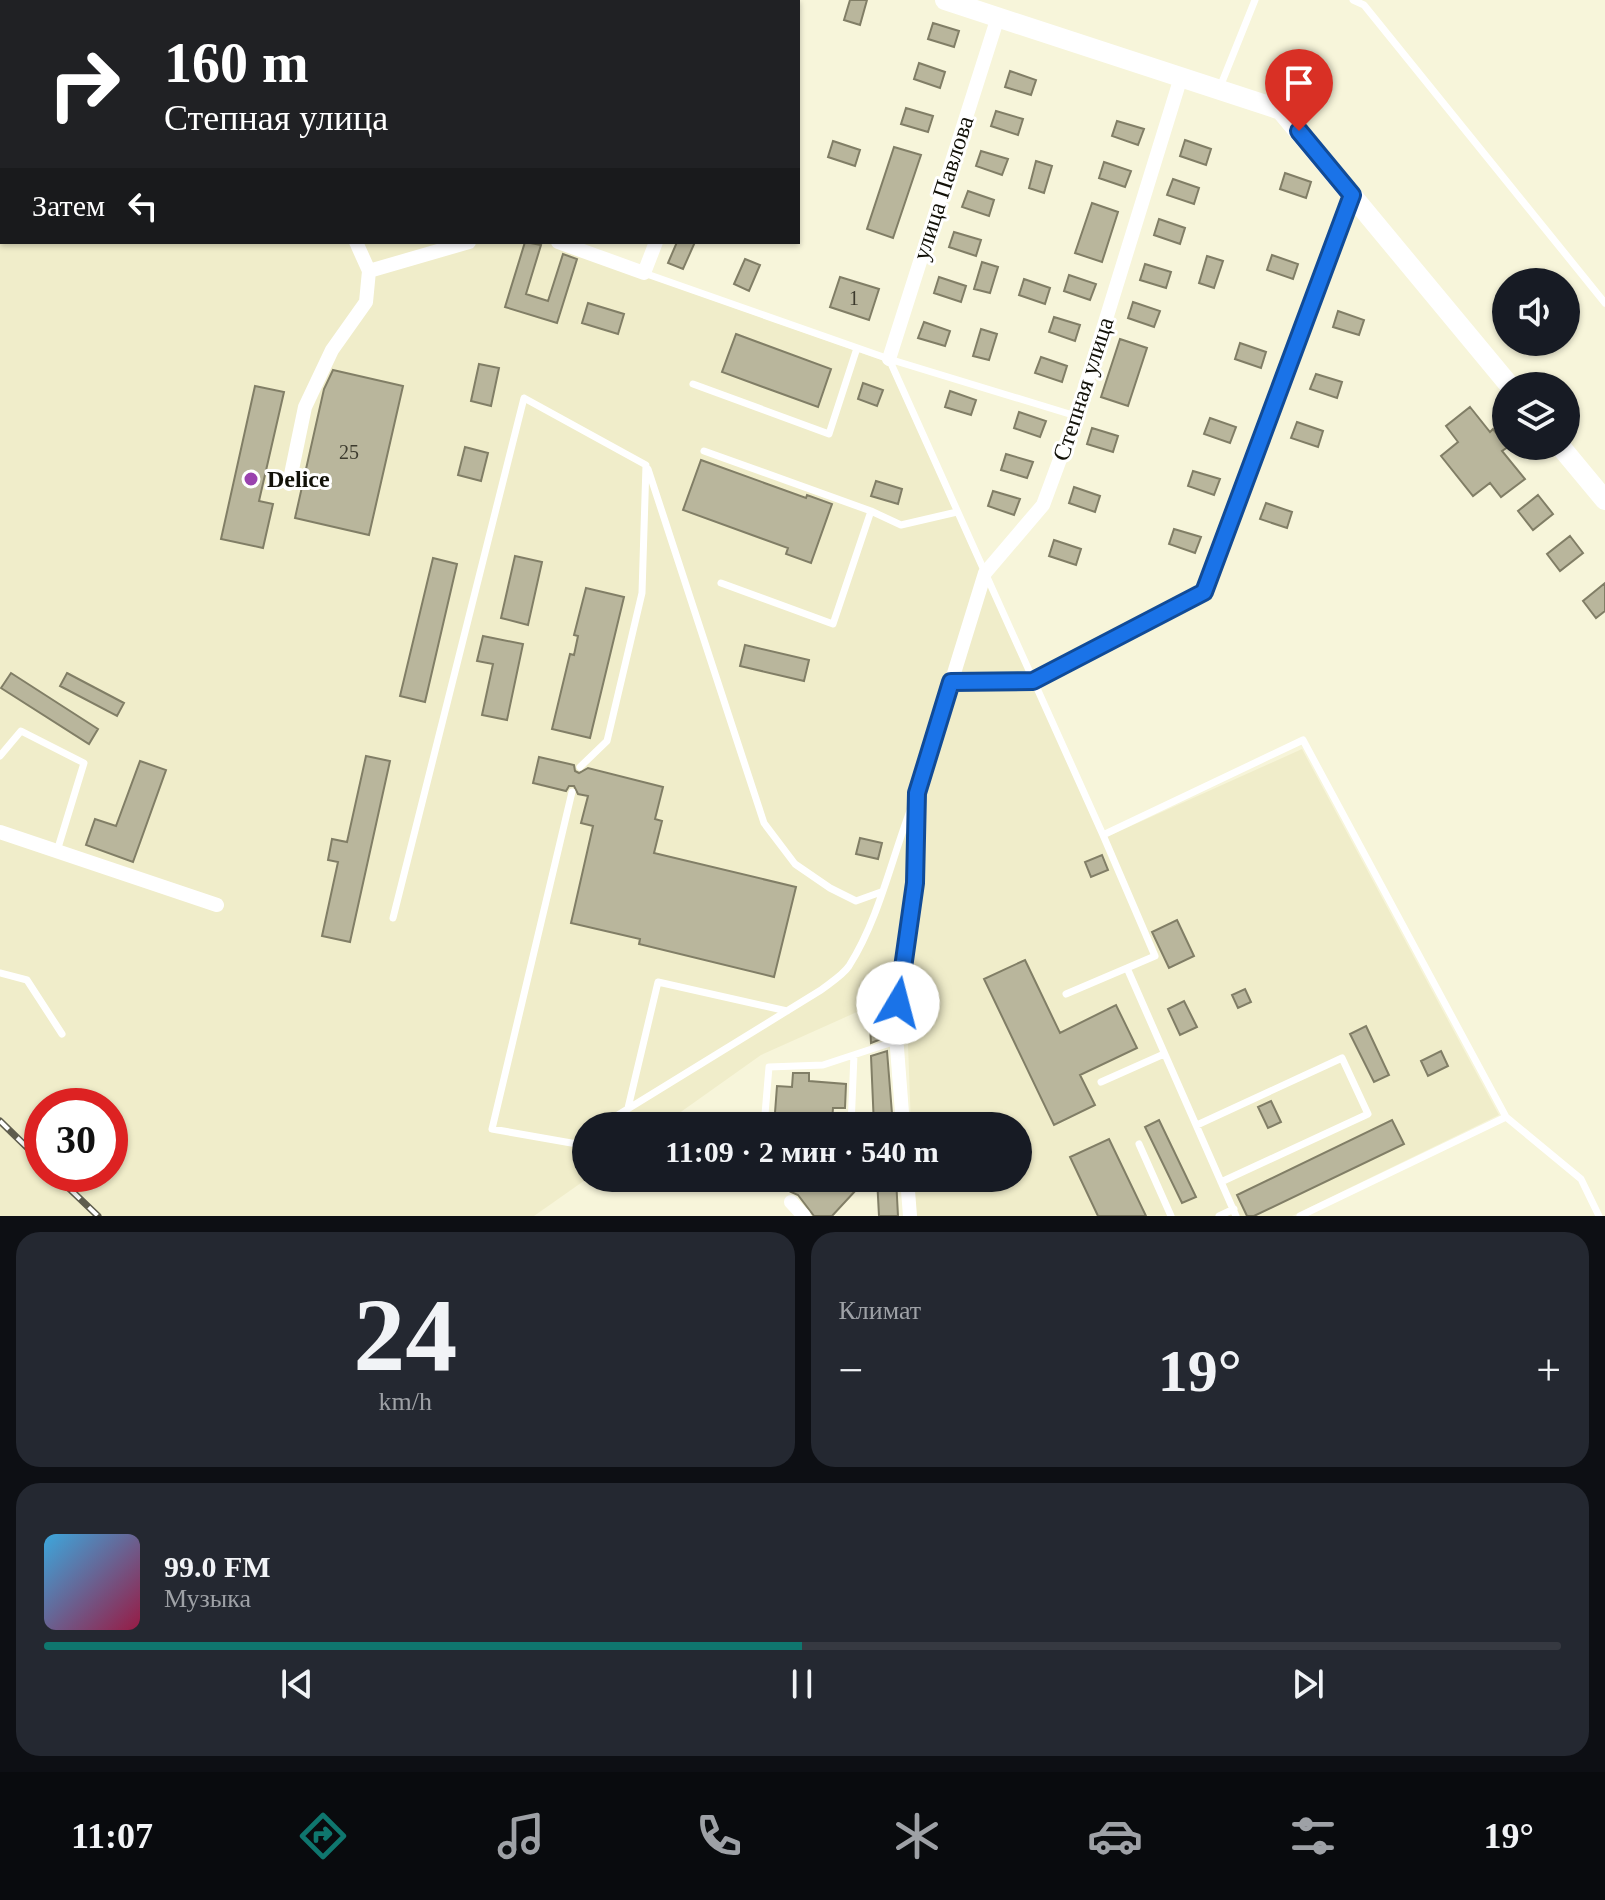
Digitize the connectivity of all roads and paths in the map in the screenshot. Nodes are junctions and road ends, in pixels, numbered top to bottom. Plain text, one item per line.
1 (945, 0) edge
2 (1255, 0) edge
3 (1353, 0) edge
4 (998, 17) junction
5 (1181, 77) junction
6 (1219, 90) junction
7 (1352, 195) junction
8 (357, 244) edge
9 (462, 244) edge
10 (564, 244) edge
11 (655, 244) edge
12 (369, 271) junction
13 (644, 273) junction
14 (1605, 303) edge
15 (857, 348) junction
16 (889, 359) junction
17 (1498, 372) edge
18 (693, 384) dead end
19 (1076, 416) junction
20 (704, 451) dead end
21 (1572, 460) edge
22 (646, 465) junction
23 (289, 484) dead end
24 (1605, 500) edge
25 (871, 511) junction
26 (957, 512) junction
27 (985, 573) junction
28 (721, 583) dead end
29 (1033, 681) junction
30 (951, 682) junction
31 (0, 756) edge
32 (580, 767) dead end
33 (572, 792) dead end
34 (917, 793) junction
35 (0, 832) edge
36 (1103, 835) junction
37 (57, 851) junction
38 (881, 892) junction
39 (217, 905) dead end
40 (393, 918) dead end
41 (1127, 968) junction
42 (0, 973) edge
43 (1066, 994) dead end
44 (787, 1011) junction
45 (62, 1034) dead end
46 (896, 1041) junction
47 (1164, 1054) junction
48 (854, 1055) junction
49 (1101, 1082) dead end
50 (628, 1108) junction
51 (622, 1112) edge
52 (765, 1112) edge
53 (852, 1112) edge
54 (902, 1112) edge
55 (1506, 1117) junction
56 (1197, 1125) junction
57 (572, 1143) edge
58 (1139, 1144) dead end
59 (1221, 1182) junction
60 (908, 1192) edge
61 (791, 1202) dead end
62 (1235, 1213) edge
63 (804, 1216) edge
64 (910, 1216) edge
65 (1171, 1216) edge
66 (1219, 1216) edge
67 (1300, 1216) edge
68 (1599, 1216) edge

1 - 4 street
2 - 6 lane
3 - 14 lane
4 - 5 street
4 - 16 street, улица Павлова
5 - 6 street
5 - 19 street, Степная улица
6 - 7 street
7 - 17 street
7 - 29 street
8 - 12 street
9 - 12 street
10 - 13 street
11 - 13 street
12 - 23 street
13 - 15 lane
15 - 16 lane
15 - 18 lane
16 - 19 lane
16 - 26 lane
19 - 27 street, Степная улица
20 - 25 lane
21 - 24 street
22 - 32 lane
22 - 38 lane
22 - 40 lane
25 - 26 lane
25 - 28 lane
26 - 27 lane
27 - 29 lane
27 - 30 street, Степная улица
29 - 30 street
29 - 36 lane
30 - 34 street, Степная улица
31 - 37 lane
33 - 57 lane
34 - 38 lane
34 - 46 street, Степная улица
35 - 37 street
36 - 41 lane
36 - 55 lane
37 - 39 street
38 - 44 lane
41 - 43 lane
41 - 47 lane
42 - 45 lane
44 - 50 lane
44 - 50 lane
46 - 48 lane
46 - 54 street, Степная улица
47 - 49 lane
47 - 56 lane
48 - 52 lane
48 - 53 lane
50 - 51 lane
55 - 67 lane
55 - 68 lane
56 - 59 lane
56 - 59 lane
58 - 65 lane
59 - 62 lane
60 - 64 street
61 - 63 street
62 - 66 lane

